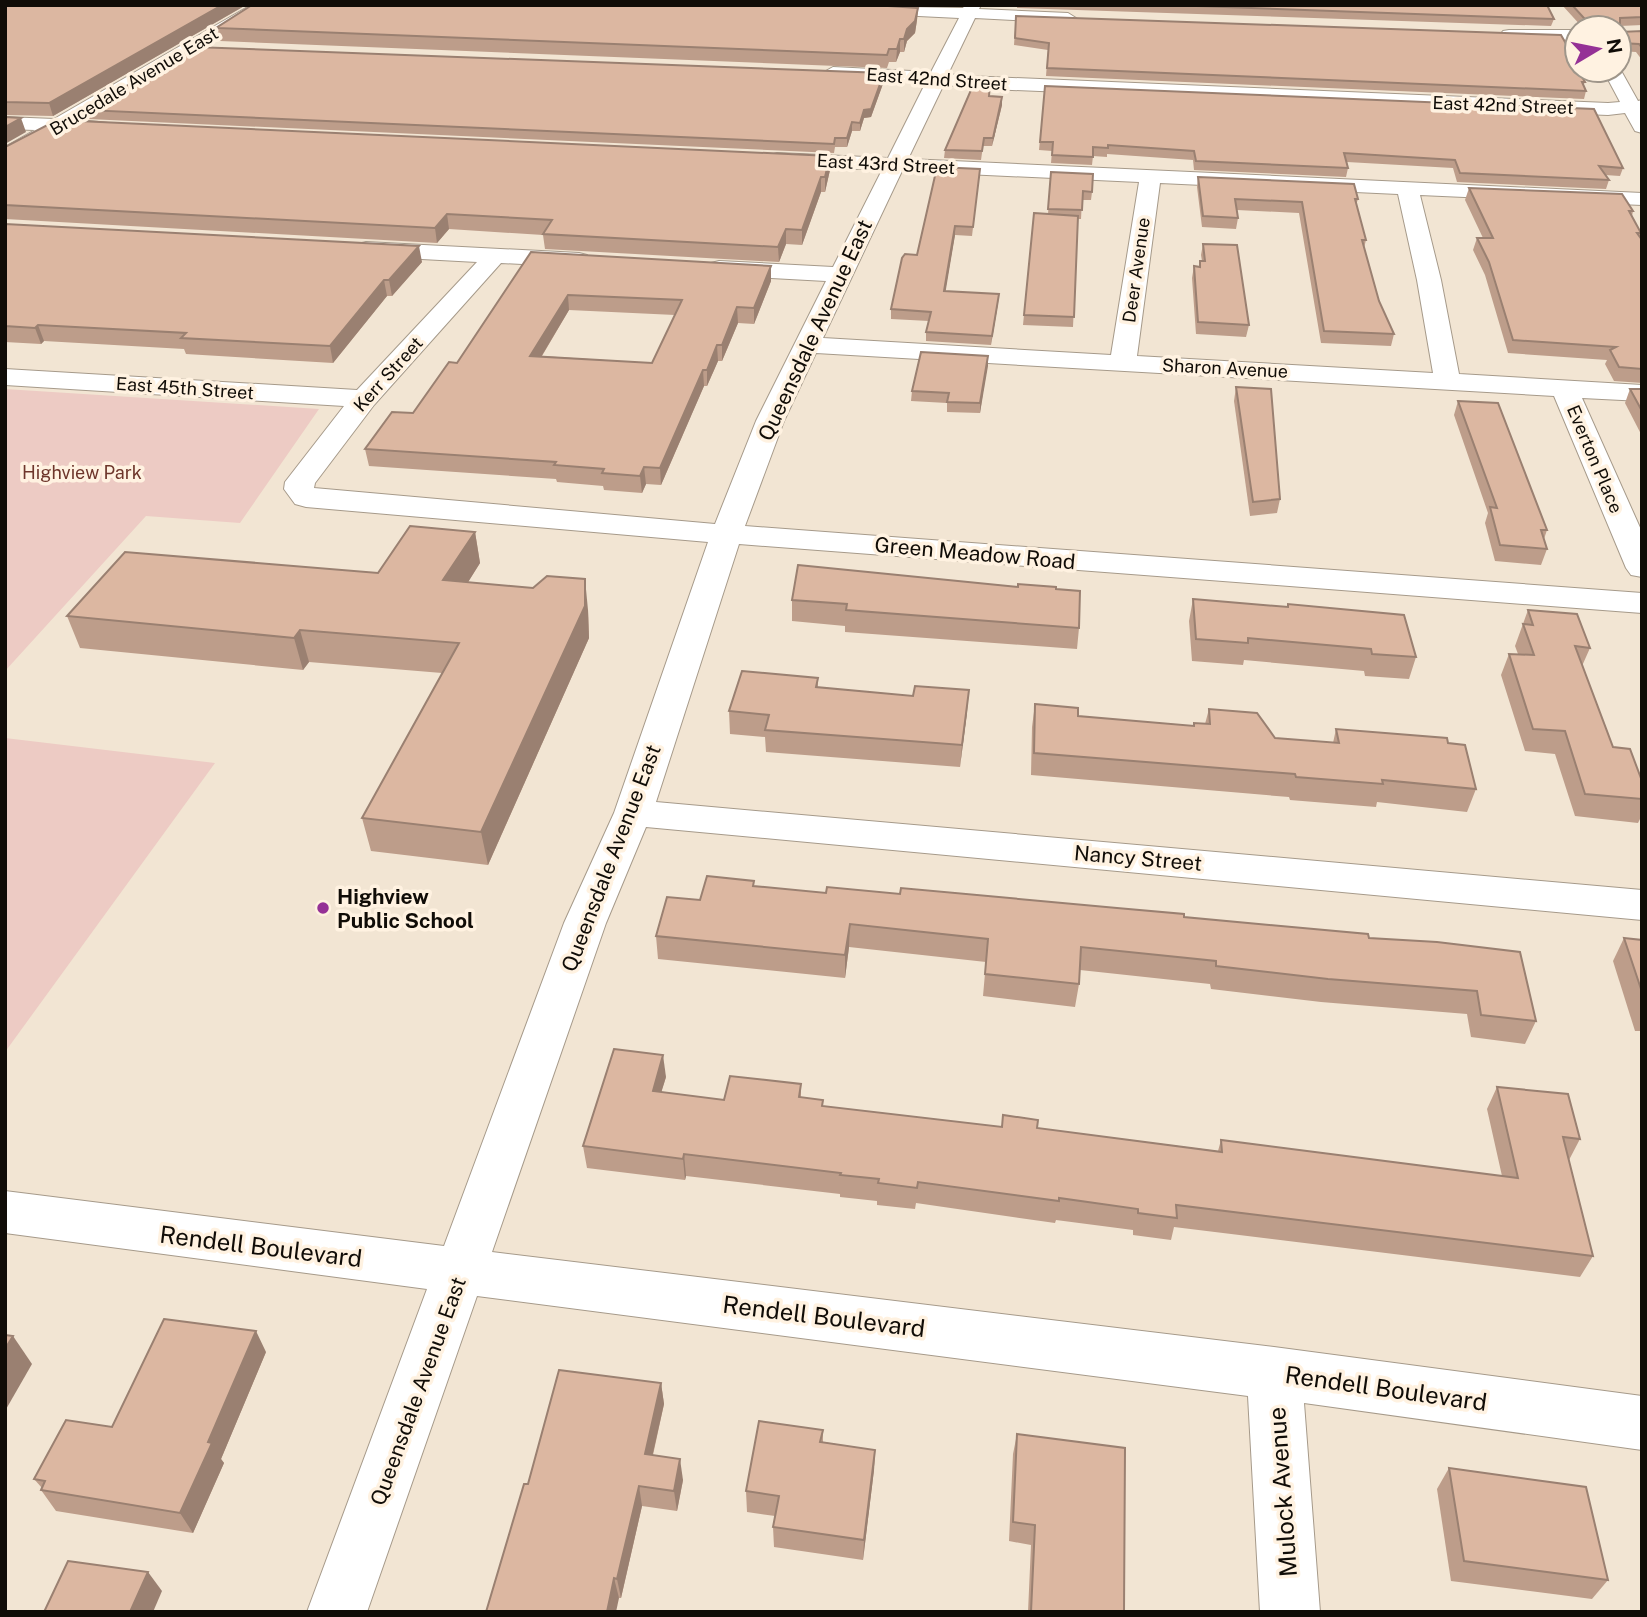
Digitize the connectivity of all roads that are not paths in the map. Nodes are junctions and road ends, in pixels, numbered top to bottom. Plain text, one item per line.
1 (263, 5) edge
2 (797, 5) edge
3 (971, 10) edge
4 (1087, 19) edge
5 (1485, 34) edge
6 (1563, 34) edge
7 (190, 47) junction
8 (218, 48) edge
9 (809, 71) edge
10 (937, 78) junction
11 (1621, 84) edge
12 (1637, 107) edge
13 (5, 123) edge
14 (59, 125) junction
15 (1642, 127) edge
16 (128, 129) edge
17 (5, 156) edge
18 (750, 158) edge
19 (895, 165) junction
20 (1150, 177) junction
21 (1408, 189) junction
22 (1642, 199) edge
23 (350, 248) edge
24 (495, 256) junction
25 (607, 262) edge
26 (690, 266) edge
27 (840, 275) junction
28 (808, 345) junction
29 (1123, 363) junction
30 (5, 377) edge
31 (1447, 380) junction
32 (1564, 388) junction
33 (1642, 393) edge
34 (364, 399) junction
35 (308, 498) joint
36 (727, 533) junction
37 (1642, 568) edge
38 (1642, 603) edge
39 (633, 813) junction
40 (1642, 905) edge
41 (5, 1212) edge
42 (461, 1272) junction
43 (1274, 1372) junction
44 (1642, 1423) edge
45 (337, 1612) edge
46 (1290, 1612) edge

1 - 7 street, Brucedale Avenue East
2 - 3 street
3 - 4 street
3 - 10 street, Queensdale Avenue East
5 - 6 street
7 - 8 street
7 - 14 street, Brucedale Avenue East
9 - 10 street, East 42nd Street
10 - 12 street, East 42nd Street
10 - 19 street, Queensdale Avenue East
11 - 12 street
12 - 15 street
13 - 14 street
14 - 16 street
14 - 17 street, Brucedale Avenue East
18 - 19 street, East 43rd Street
19 - 20 street, East 43rd Street
19 - 27 street, Queensdale Avenue East
20 - 21 street, East 43rd Street
20 - 29 street, Deer Avenue
21 - 22 street, East 43rd Street
21 - 31 street
23 - 24 street
24 - 25 street
24 - 34 street, Kerr Street
26 - 27 street
27 - 28 street, Queensdale Avenue East
28 - 29 street, Sharon Avenue
28 - 36 street, Queensdale Avenue East
29 - 31 street, Sharon Avenue
30 - 34 street, East 45th Street
31 - 32 street, Sharon Avenue
32 - 33 street, Sharon Avenue
32 - 37 street, Everton Place
34 - 35 street, Kerr Street
35 - 36 street, Green Meadow Road
36 - 38 street, Green Meadow Road
36 - 39 street, Queensdale Avenue East
39 - 40 street, Nancy Street
39 - 42 street, Queensdale Avenue East
41 - 42 street, Rendell Boulevard
42 - 43 street, Rendell Boulevard
42 - 45 street, Queensdale Avenue East
43 - 44 street, Rendell Boulevard
43 - 46 street, Mulock Avenue

